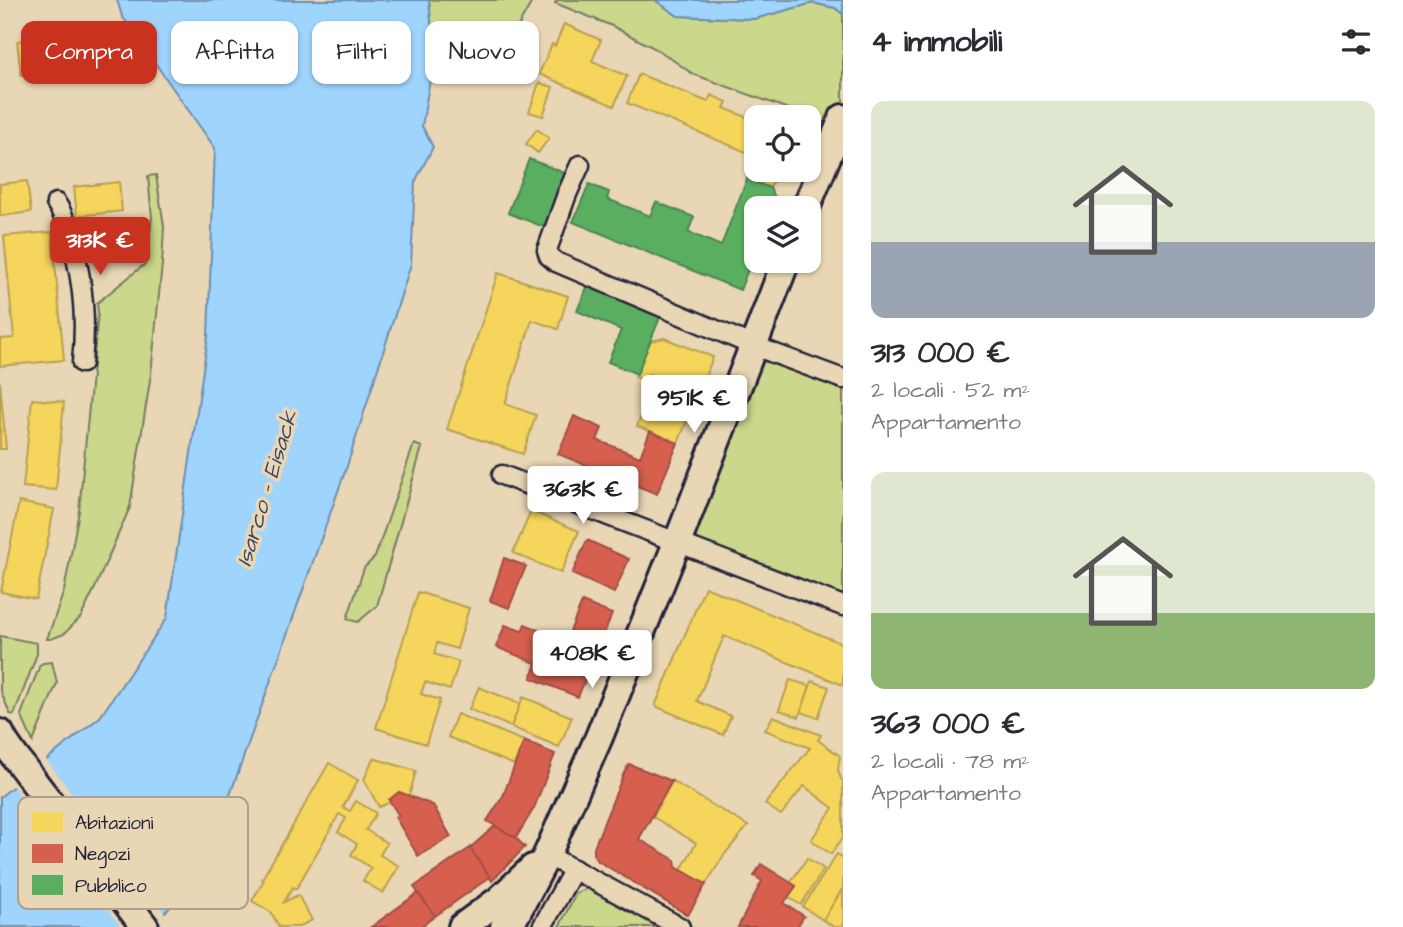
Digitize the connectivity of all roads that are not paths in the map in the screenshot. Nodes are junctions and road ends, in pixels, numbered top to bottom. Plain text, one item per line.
1 (840, 125) edge
2 (580, 165) dead end
3 (811, 196) edge
4 (56, 203) dead end
5 (781, 273) edge
6 (754, 346) junction
7 (82, 363) dead end
8 (843, 380) edge
9 (502, 475) dead end
10 (677, 541) junction
11 (842, 602) edge
12 (6, 743) edge
13 (47, 797) edge
14 (547, 855) junction
15 (574, 869) junction
16 (131, 909) edge
17 (145, 927) edge
18 (463, 927) edge
19 (504, 927) edge
20 (542, 927) edge
21 (680, 927) edge

1 - 3 main road
2 - 6 street
4 - 7 street
5 - 6 main road
6 - 8 street
6 - 10 main road
9 - 10 street
10 - 11 street
10 - 14 main road
12 - 13 main road
14 - 15 street
14 - 18 main road
14 - 19 main road
15 - 20 street
15 - 21 street
16 - 17 main road

